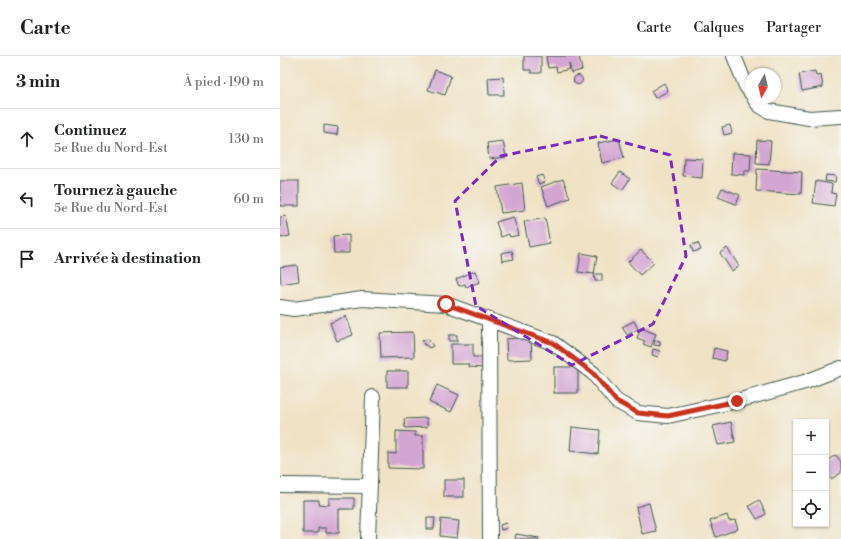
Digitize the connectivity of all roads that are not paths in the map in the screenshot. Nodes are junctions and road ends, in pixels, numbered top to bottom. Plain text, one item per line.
1 (734, 56) edge
2 (745, 84) edge
3 (758, 104) edge
4 (841, 116) edge
5 (280, 307) edge
6 (489, 320) junction
7 (841, 368) edge
8 (373, 396) dead end
9 (280, 485) edge
10 (369, 486) junction
11 (368, 539) edge
12 (490, 539) edge

1 - 2 street
3 - 4 street
5 - 6 street
6 - 7 street
6 - 12 street
8 - 10 street
9 - 10 street
10 - 11 street

